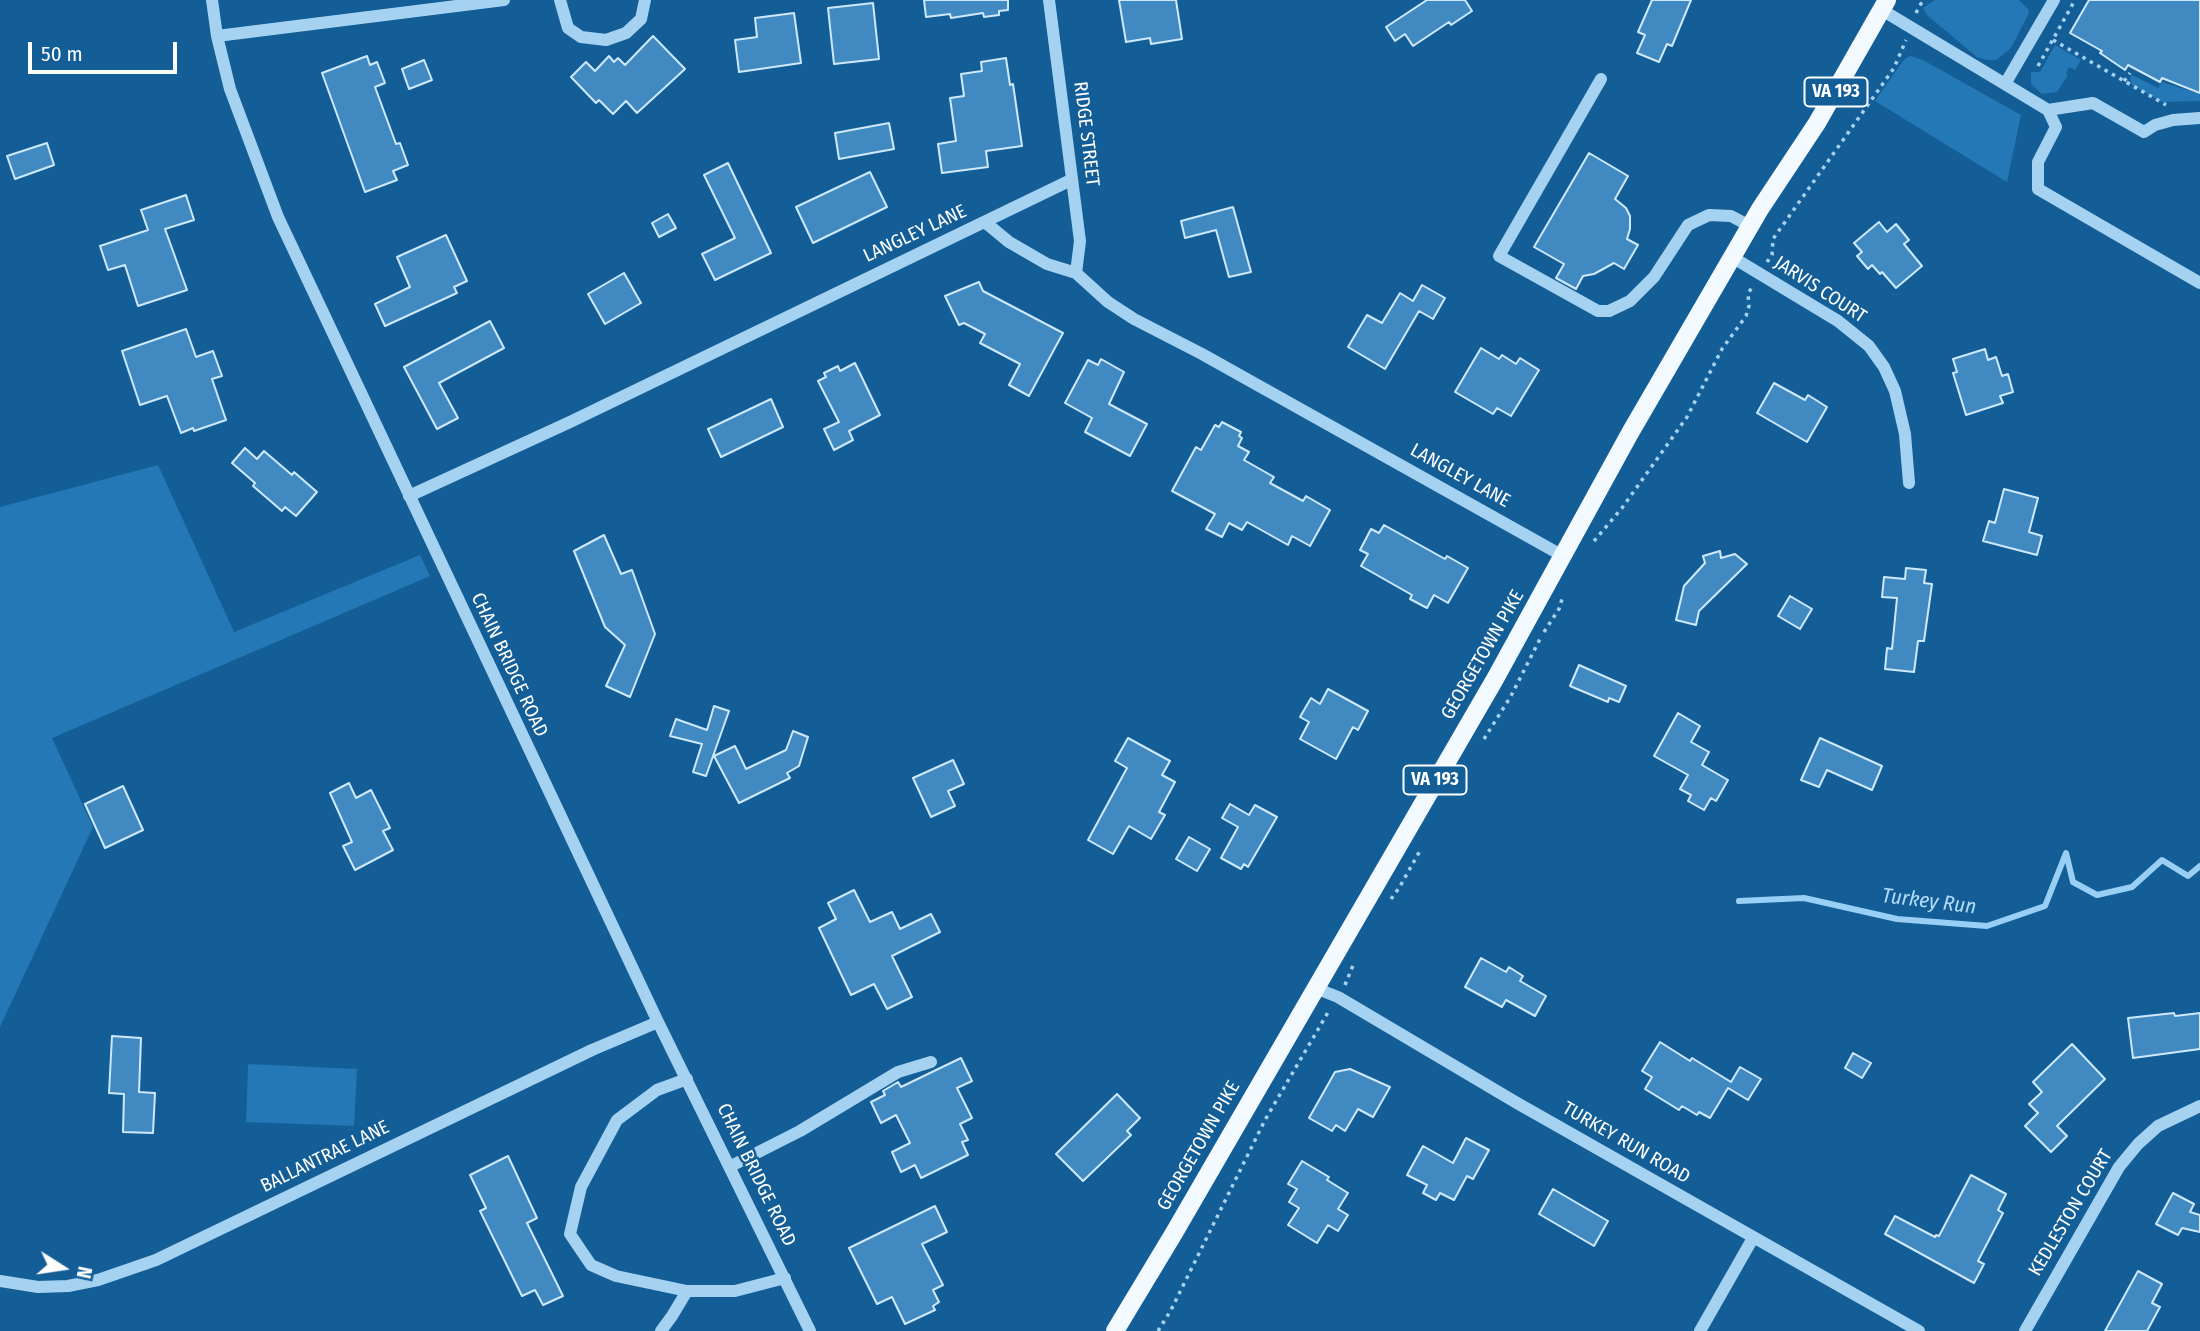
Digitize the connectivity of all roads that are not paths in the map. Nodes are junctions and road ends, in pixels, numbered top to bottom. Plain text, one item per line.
1 (212, 0) edge
2 (504, 0) edge
3 (559, 0) edge
4 (645, 0) edge
5 (1049, 0) edge
6 (2054, 0) edge
7 (1885, 5) edge
8 (217, 36) junction
9 (1601, 79) dead end
10 (2005, 84) junction
11 (2048, 110) junction
12 (2200, 118) edge
13 (1071, 180) junction
14 (986, 222) junction
15 (1750, 226) junction
16 (1732, 257) junction
17 (1076, 273) junction
18 (2200, 283) edge
19 (1909, 483) dead end
20 (409, 496) junction
21 (1563, 556) junction
22 (1315, 988) junction
23 (658, 1022) junction
24 (932, 1062) dead end
25 (687, 1079) junction
26 (2200, 1107) edge
27 (731, 1166) junction
28 (1753, 1238) junction
29 (785, 1278) junction
30 (0, 1281) edge
31 (687, 1291) junction
32 (661, 1331) edge
33 (810, 1331) edge
34 (1115, 1331) edge
35 (1700, 1331) edge
36 (1919, 1331) edge
37 (2025, 1331) edge

1 - 8 street, CHAIN BRIDGE ROAD
2 - 8 street
3 - 4 street
5 - 13 street, RIDGE STREET
6 - 10 street
7 - 10 street
7 - 15 main road, GEORGETOWN PIKE / VA 193
8 - 20 street, CHAIN BRIDGE ROAD
9 - 15 street
10 - 11 street
11 - 12 street
11 - 18 street
13 - 14 street
13 - 17 street, RIDGE STREET
14 - 17 street, LANGLEY LANE
14 - 20 street, LANGLEY LANE
15 - 16 main road, GEORGETOWN PIKE / VA 193
16 - 19 street, JARVIS COURT
16 - 21 main road, GEORGETOWN PIKE / VA 193
17 - 21 street, LANGLEY LANE
20 - 23 street, CHAIN BRIDGE ROAD
21 - 22 main road, GEORGETOWN PIKE / VA 193
22 - 28 street, TURKEY RUN ROAD
22 - 34 main road, GEORGETOWN PIKE / VA 193
23 - 25 street, CHAIN BRIDGE ROAD
23 - 30 street, BALLANTRAE LANE
24 - 27 street
25 - 27 street, CHAIN BRIDGE ROAD
25 - 31 street
26 - 37 street, KEDLESTON COURT
27 - 29 street, CHAIN BRIDGE ROAD
28 - 35 street
28 - 36 street, TURKEY RUN ROAD
29 - 31 street
29 - 33 street, CHAIN BRIDGE ROAD
31 - 32 street

